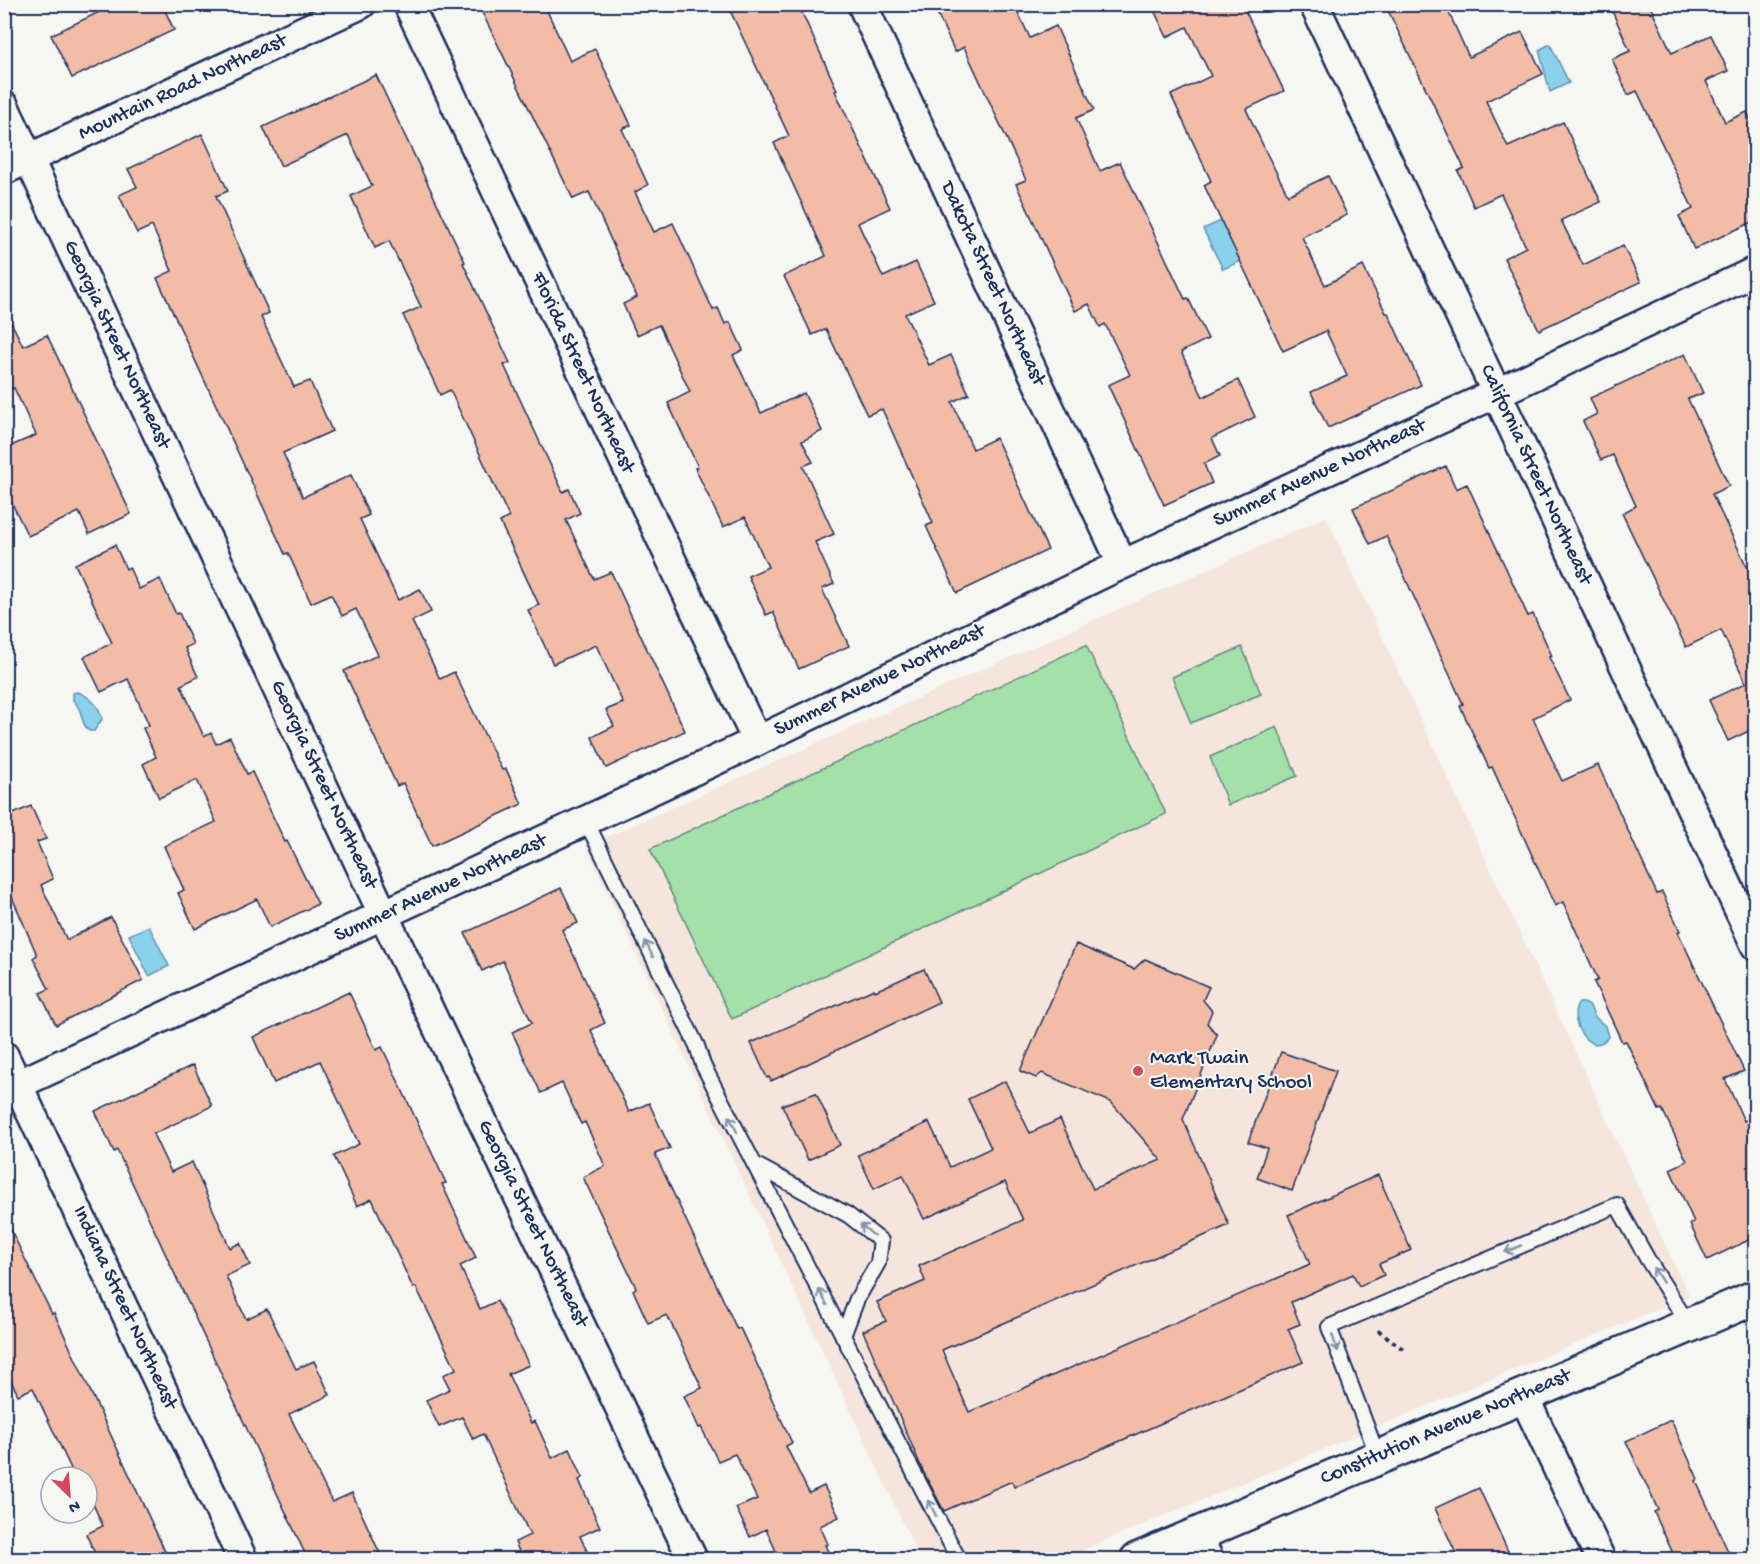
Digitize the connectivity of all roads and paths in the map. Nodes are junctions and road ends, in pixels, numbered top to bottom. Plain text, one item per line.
1 (361, 4) edge
2 (408, 4) edge
3 (862, 4) edge
4 (1314, 4) edge
5 (4, 106) edge
6 (17, 165) edge
7 (1755, 271) edge
8 (1497, 393) junction
9 (1122, 564) junction
10 (757, 741) junction
11 (586, 821) junction
12 (384, 916) junction
13 (1755, 946) edge
14 (4, 1056) edge
15 (11, 1088) edge
16 (753, 1163) junction
17 (1755, 1297) edge
18 (1689, 1325) junction
19 (1379, 1329) dead end
20 (843, 1336) junction
21 (1403, 1348) dead end
22 (1523, 1395) junction
23 (1378, 1456) junction
24 (1203, 1547) edge
25 (243, 1560) edge
26 (693, 1560) edge
27 (959, 1560) edge
28 (1137, 1560) edge
29 (1601, 1560) edge

1 - 6 street, Mountain Road Northeast
2 - 10 street, Florida Street Northeast
3 - 9 street, Dakota Street Northeast
4 - 8 street, California Street Northeast
5 - 6 street, Georgia Street Northeast
6 - 12 street, Georgia Street Northeast
7 - 8 street, Summer Avenue Northeast
8 - 9 street, Summer Avenue Northeast
8 - 13 street, California Street Northeast
9 - 10 street, Summer Avenue Northeast
10 - 11 street, Summer Avenue Northeast
11 - 12 street, Summer Avenue Northeast
16 -> 11 lane
12 - 15 street, Summer Avenue Northeast
12 - 26 street, Georgia Street Northeast
14 - 15 street, Indiana Street Northeast
15 - 25 street, Indiana Street Northeast
20 -> 16 lane
20 -> 16 lane
17 - 18 street, Constitution Avenue Northeast
18 - 22 street, Constitution Avenue Northeast
18 -> 23 lane
19 - 21 path
27 -> 20 lane
22 - 23 street, Constitution Avenue Northeast
22 - 29 street
23 - 24 street, Constitution Avenue Northeast
24 - 28 street, Constitution Avenue Northeast

